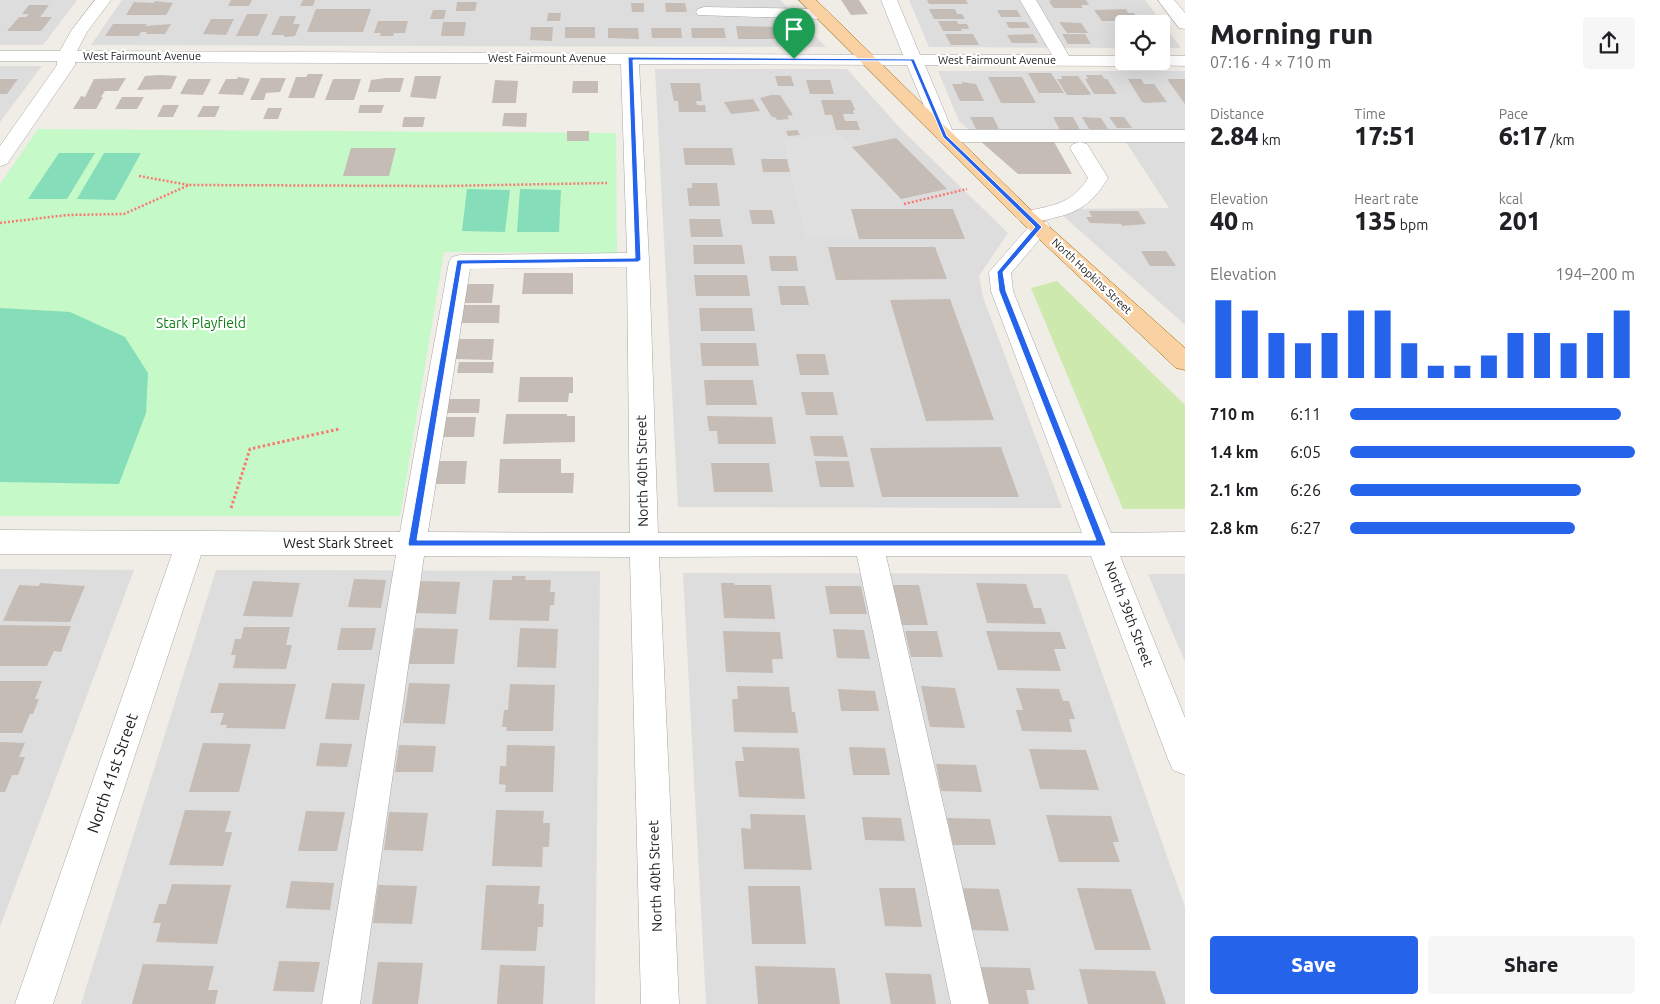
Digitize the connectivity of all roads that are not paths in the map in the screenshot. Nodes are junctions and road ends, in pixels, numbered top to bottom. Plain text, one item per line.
1 (103, 0) edge
2 (889, 0) edge
3 (1028, 0) edge
4 (1166, 0) edge
5 (814, 7) edge
6 (704, 12) dead end
7 (1185, 24) edge
8 (0, 56) edge
9 (65, 56) junction
10 (630, 58) junction
11 (868, 60) junction
12 (912, 60) junction
13 (1063, 60) junction
14 (1115, 61) edge
15 (1170, 61) edge
16 (1185, 61) edge
17 (945, 136) junction
18 (1185, 136) edge
19 (1080, 148) dead end
20 (0, 160) edge
21 (1033, 222) junction
22 (638, 260) junction
23 (1185, 362) edge
24 (0, 542) edge
25 (191, 542) junction
26 (412, 544) junction
27 (869, 544) junction
28 (1102, 544) junction
29 (1185, 544) edge
30 (644, 545) junction
31 (1185, 759) edge
32 (34, 1004) edge
33 (342, 1004) edge
34 (660, 1004) edge
35 (970, 1004) edge

1 - 9 street
2 - 12 street
3 - 13 street
4 - 7 street
5 - 6 street
5 - 11 main road, North Hopkins Street
8 - 9 street, West Fairmount Avenue
9 - 10 street, West Fairmount Avenue
9 - 20 street
10 - 11 street, West Fairmount Avenue
10 - 22 street, North 40th Street
11 - 12 street, West Fairmount Avenue
11 - 17 main road, North Hopkins Street
12 - 13 street, West Fairmount Avenue
12 - 17 street
13 - 14 street, West Fairmount Avenue
15 - 16 street
17 - 18 street
17 - 21 main road, North Hopkins Street
19 - 21 street
21 - 23 main road, North Hopkins Street
21 - 28 street, North 39th Street
22 - 26 street
22 - 30 street, North 40th Street
24 - 25 street, West Stark Street
25 - 26 street, West Stark Street
25 - 32 street, North 41st Street
26 - 30 street, West Stark Street
26 - 33 street
27 - 28 street, West Stark Street
27 - 30 street, West Stark Street
27 - 35 street
28 - 29 street, West Stark Street
28 - 31 street, North 39th Street
30 - 34 street, North 40th Street

